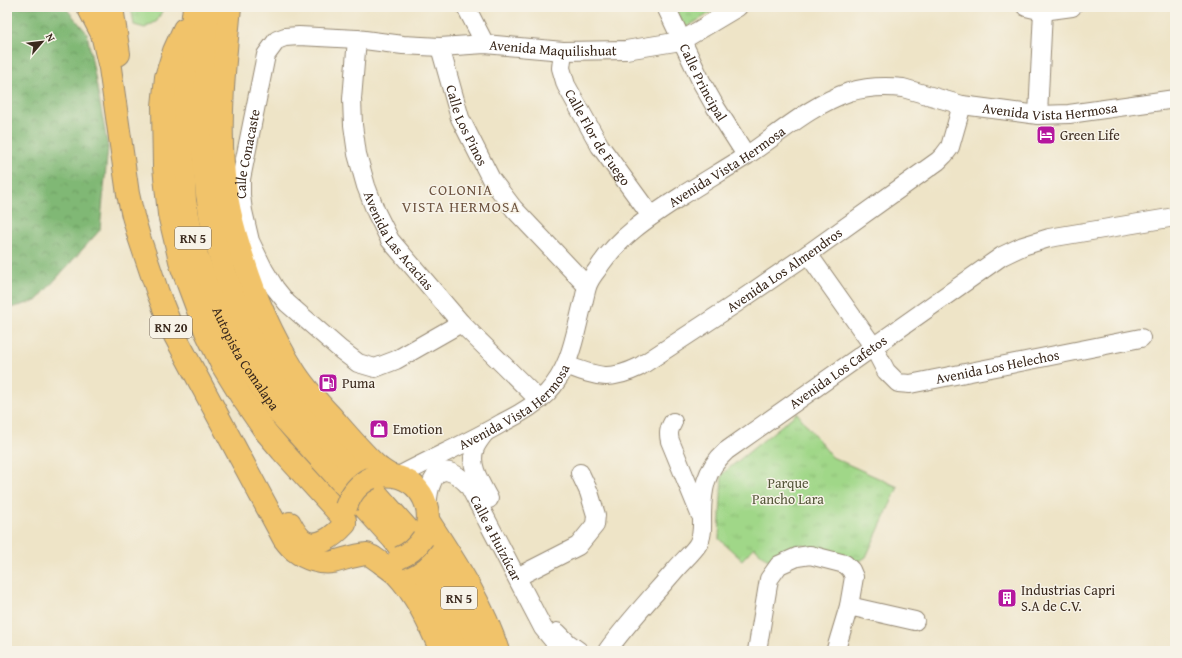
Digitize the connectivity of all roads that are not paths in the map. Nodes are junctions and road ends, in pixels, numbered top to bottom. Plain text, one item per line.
1 (88, 7) edge
2 (112, 7) edge
3 (200, 7) edge
4 (230, 7) edge
5 (466, 7) edge
6 (666, 7) edge
7 (738, 7) edge
8 (1072, 7) edge
9 (1034, 9) edge
10 (357, 39) junction
11 (681, 41) junction
12 (485, 44) junction
13 (440, 47) junction
14 (563, 51) junction
15 (1175, 99) edge
16 (962, 105) junction
17 (1038, 115) junction
18 (746, 155) junction
19 (651, 216) junction
20 (1175, 217) edge
21 (808, 254) junction
22 (587, 286) junction
23 (461, 323) junction
24 (1141, 338) dead end
25 (873, 346) junction
26 (566, 365) junction
27 (539, 400) junction
28 (673, 422) dead end
29 (484, 434) junction
30 (675, 455) junction
31 (713, 465) junction
32 (580, 472) dead end
33 (386, 477) junction
34 (345, 517) junction
35 (702, 518) junction
36 (426, 521) junction
37 (370, 556) junction
38 (525, 573) junction
39 (849, 606) junction
40 (914, 621) dead end
41 (836, 649) dead end
42 (441, 651) edge
43 (460, 651) edge
44 (480, 651) edge
45 (498, 651) edge
46 (562, 651) edge
47 (579, 651) edge
48 (607, 651) edge
49 (757, 651) edge

1 - 37 highway, RN 20
2 - 34 highway, RN 20
3 - 34 highway
3 - 43 highway, Autopista Comalapa / RN 5
3 - 44 highway, Autopista Comalapa / RN 5
4 - 33 highway
5 - 12 street
6 - 11 street, Calle Principal
7 - 11 street, Avenida Maquilishuat
8 - 9 street
9 - 17 street
10 - 13 street, Avenida Maquilishuat
10 - 23 street, Avenida Las Acacias
10 - 23 street, Calle Conacaste
11 - 14 street, Avenida Maquilishuat
11 - 18 street, Calle Principal
12 - 13 street, Avenida Maquilishuat
12 - 14 street, Avenida Maquilishuat
13 - 22 street, Calle Los Pinos
14 - 19 street, Calle Flor de Fuego
15 - 17 street, Avenida Vista Hermosa
16 - 17 street, Avenida Vista Hermosa
16 - 18 street, Avenida Vista Hermosa
16 - 21 street, Avenida Los Almendros
18 - 19 street, Avenida Vista Hermosa
19 - 22 street, Avenida Vista Hermosa
20 - 25 street, Avenida Los Cafetos
21 - 25 street, Avenida Los Helechos
21 - 26 street, Avenida Los Almendros
22 - 26 street, Avenida Vista Hermosa
23 - 27 street, Avenida Las Acacias
24 - 25 street, Avenida Los Helechos
25 - 31 street, Avenida Los Cafetos
26 - 27 street, Avenida Vista Hermosa
27 - 29 street, Avenida Vista Hermosa
28 - 30 street
29 - 33 street, Avenida Vista Hermosa
29 - 38 street, Calle a Huizúcar
30 - 31 street
30 - 35 street
31 - 35 street, Avenida Los Cafetos
32 - 38 street
33 - 34 highway, RN 20, bridge
33 - 36 highway
34 - 37 highway
35 - 48 street, Avenida Los Cafetos
36 - 37 highway, RN 20, bridge
36 - 45 highway
36 - 46 street, Calle a Huizúcar
37 - 42 highway
38 - 47 street, Calle a Huizúcar
39 - 40 street
39 - 41 street
39 - 49 street

